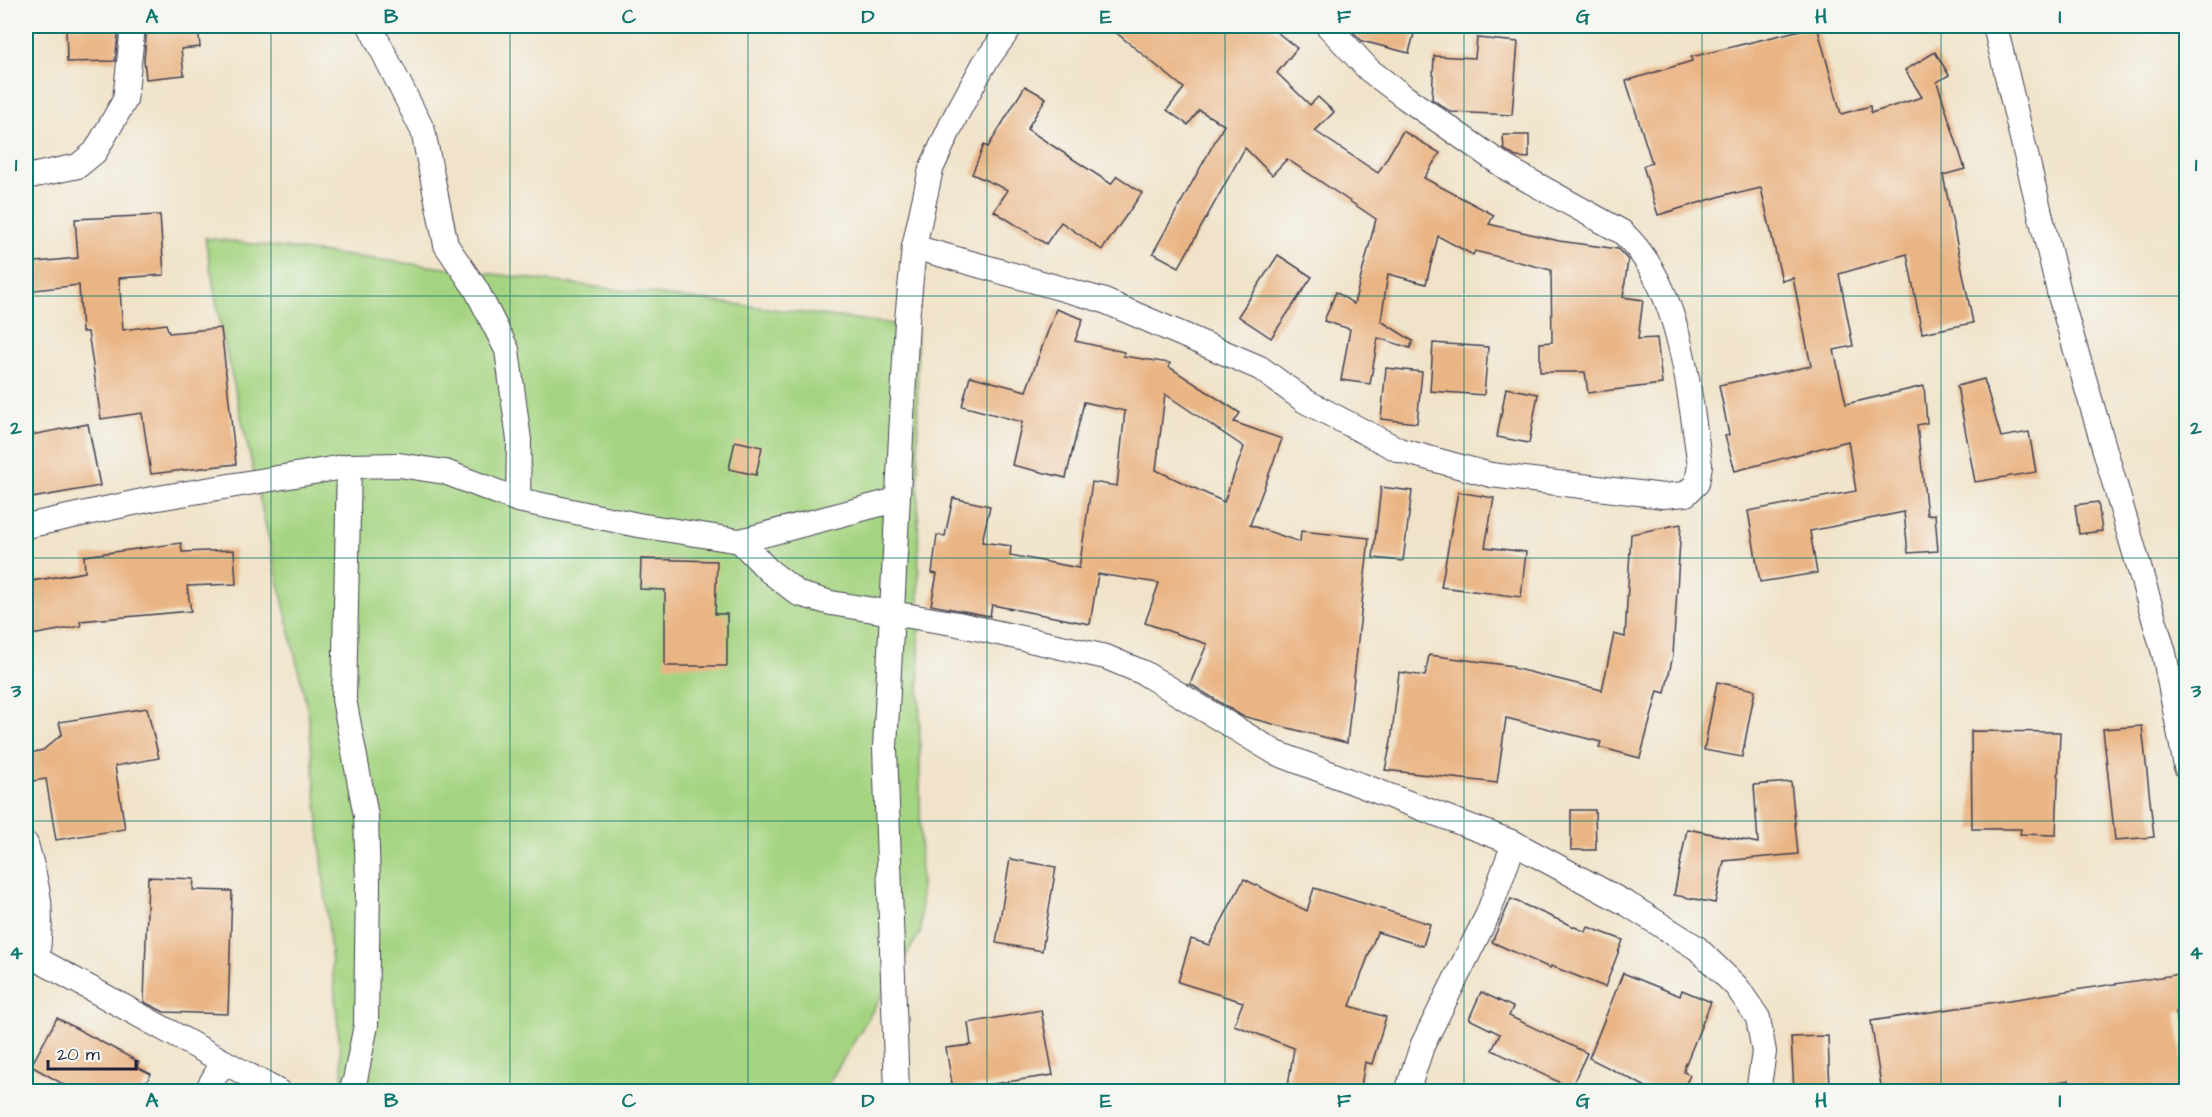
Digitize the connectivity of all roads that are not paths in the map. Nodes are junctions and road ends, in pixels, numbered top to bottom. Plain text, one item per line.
1 (133, 26) edge
2 (370, 26) edge
3 (1011, 26) edge
4 (1328, 26) edge
5 (1995, 26) edge
6 (26, 177) edge
7 (914, 247) junction
8 (350, 466) junction
9 (518, 500) junction
10 (896, 500) junction
11 (26, 526) edge
12 (740, 541) junction
13 (890, 614) junction
14 (2187, 767) edge
15 (1514, 843) junction
16 (26, 844) edge
17 (31, 956) edge
18 (223, 1062) junction
19 (206, 1092) edge
20 (279, 1092) edge
21 (350, 1092) edge
22 (897, 1092) edge
23 (1407, 1092) edge
24 (1758, 1092) edge

1 - 6 street
2 - 9 street
3 - 7 street
4 - 7 street
5 - 14 street
7 - 10 street
8 - 9 street
8 - 11 street
8 - 21 street
9 - 12 street
10 - 12 street
10 - 13 street
12 - 13 street
13 - 15 street
13 - 22 street
15 - 23 street
15 - 24 street
16 - 17 street
17 - 18 street
18 - 19 street
18 - 20 street

